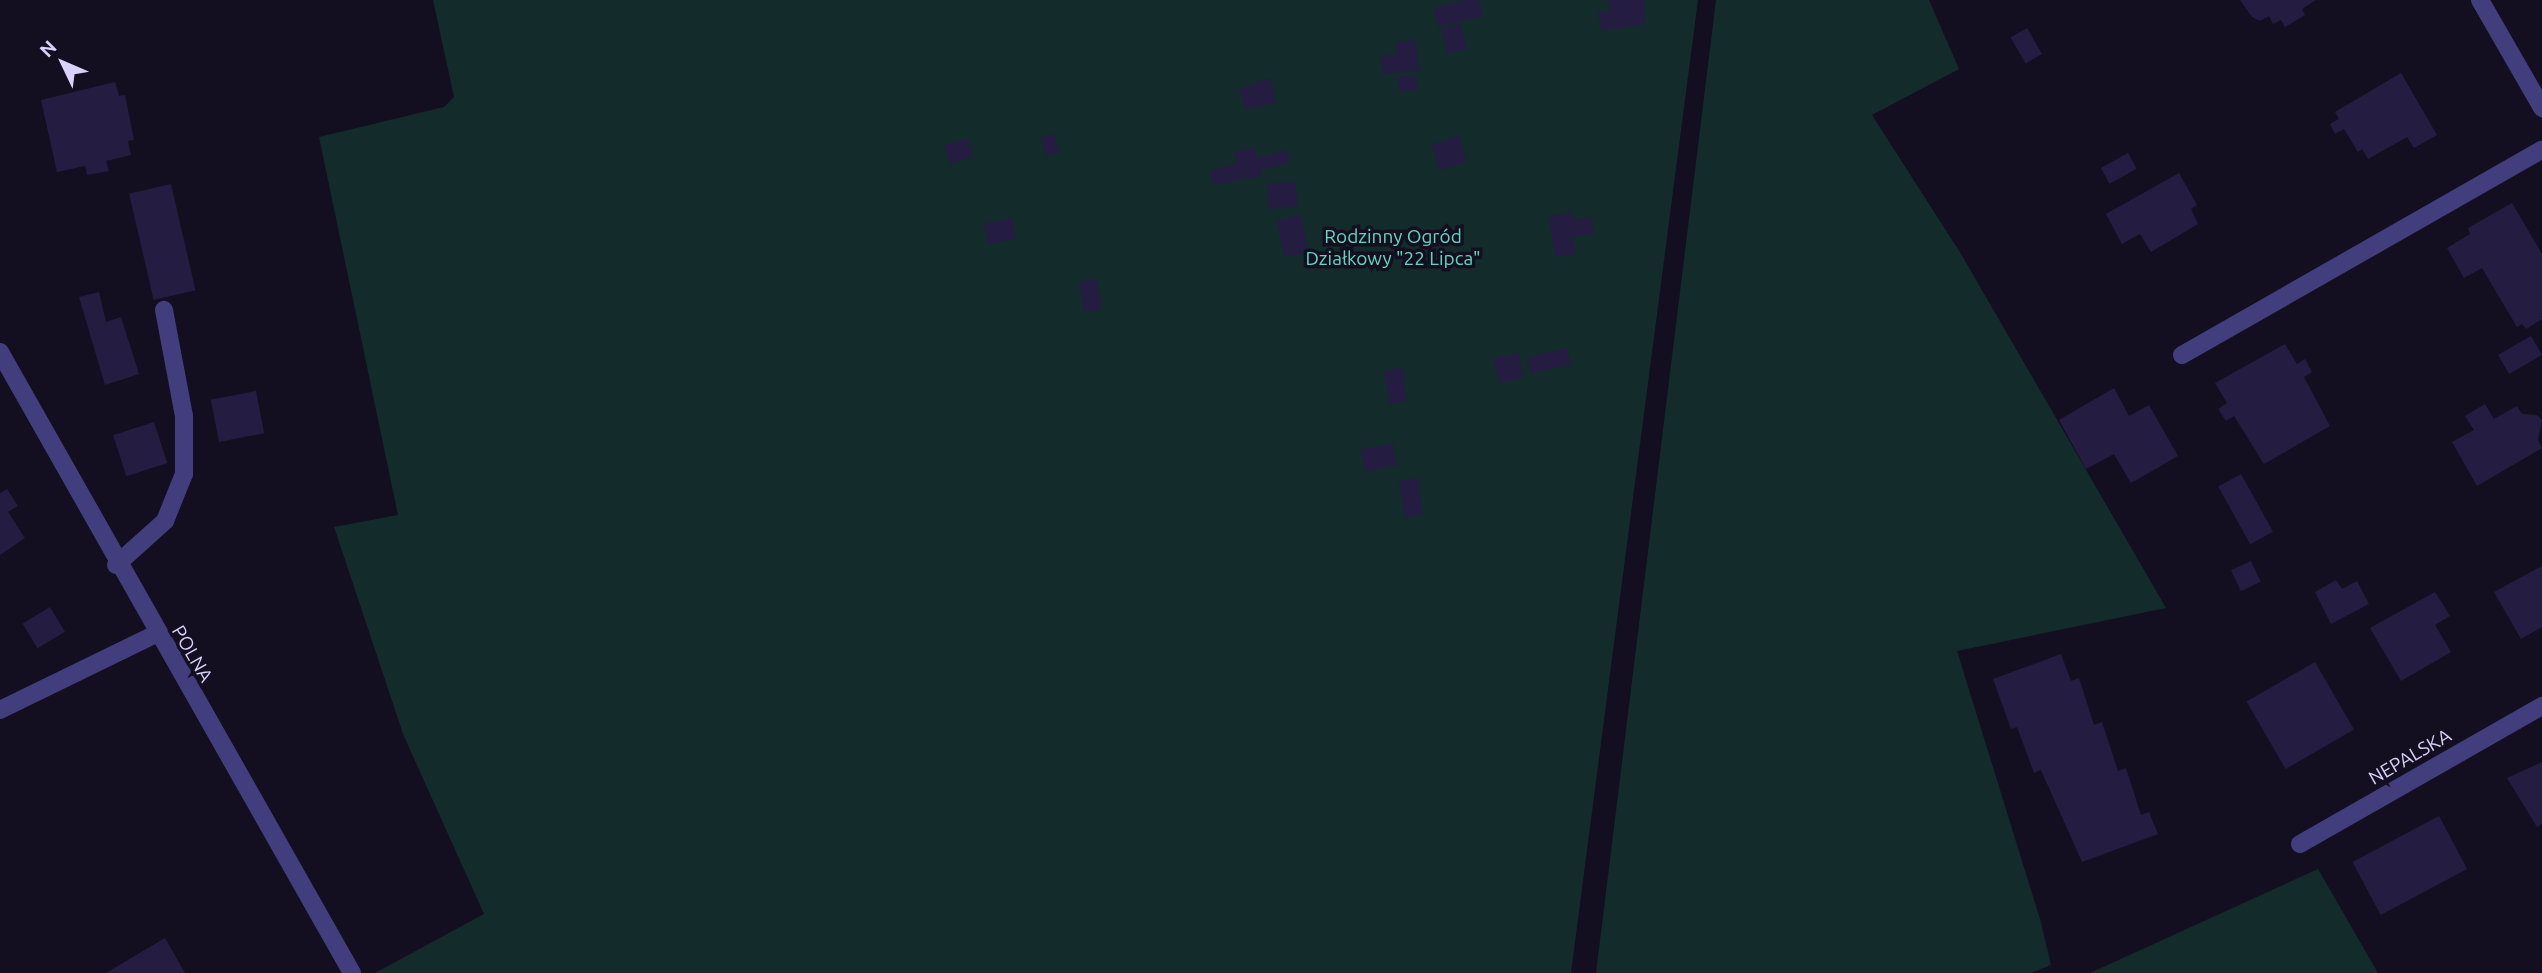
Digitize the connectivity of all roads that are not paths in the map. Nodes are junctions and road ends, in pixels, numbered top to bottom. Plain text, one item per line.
1 (2480, 0) edge
2 (2542, 108) edge
3 (2542, 150) edge
4 (164, 310) dead end
5 (0, 352) edge
6 (2182, 355) dead end
7 (116, 565) junction
8 (156, 634) junction
9 (2542, 706) edge
10 (0, 710) edge
11 (2300, 844) dead end
12 (352, 973) edge

1 - 2 street
3 - 6 street
4 - 7 street
5 - 7 street, POLNA
7 - 8 street, POLNA
8 - 10 street
8 - 12 street, POLNA
9 - 11 street, NEPALSKA

